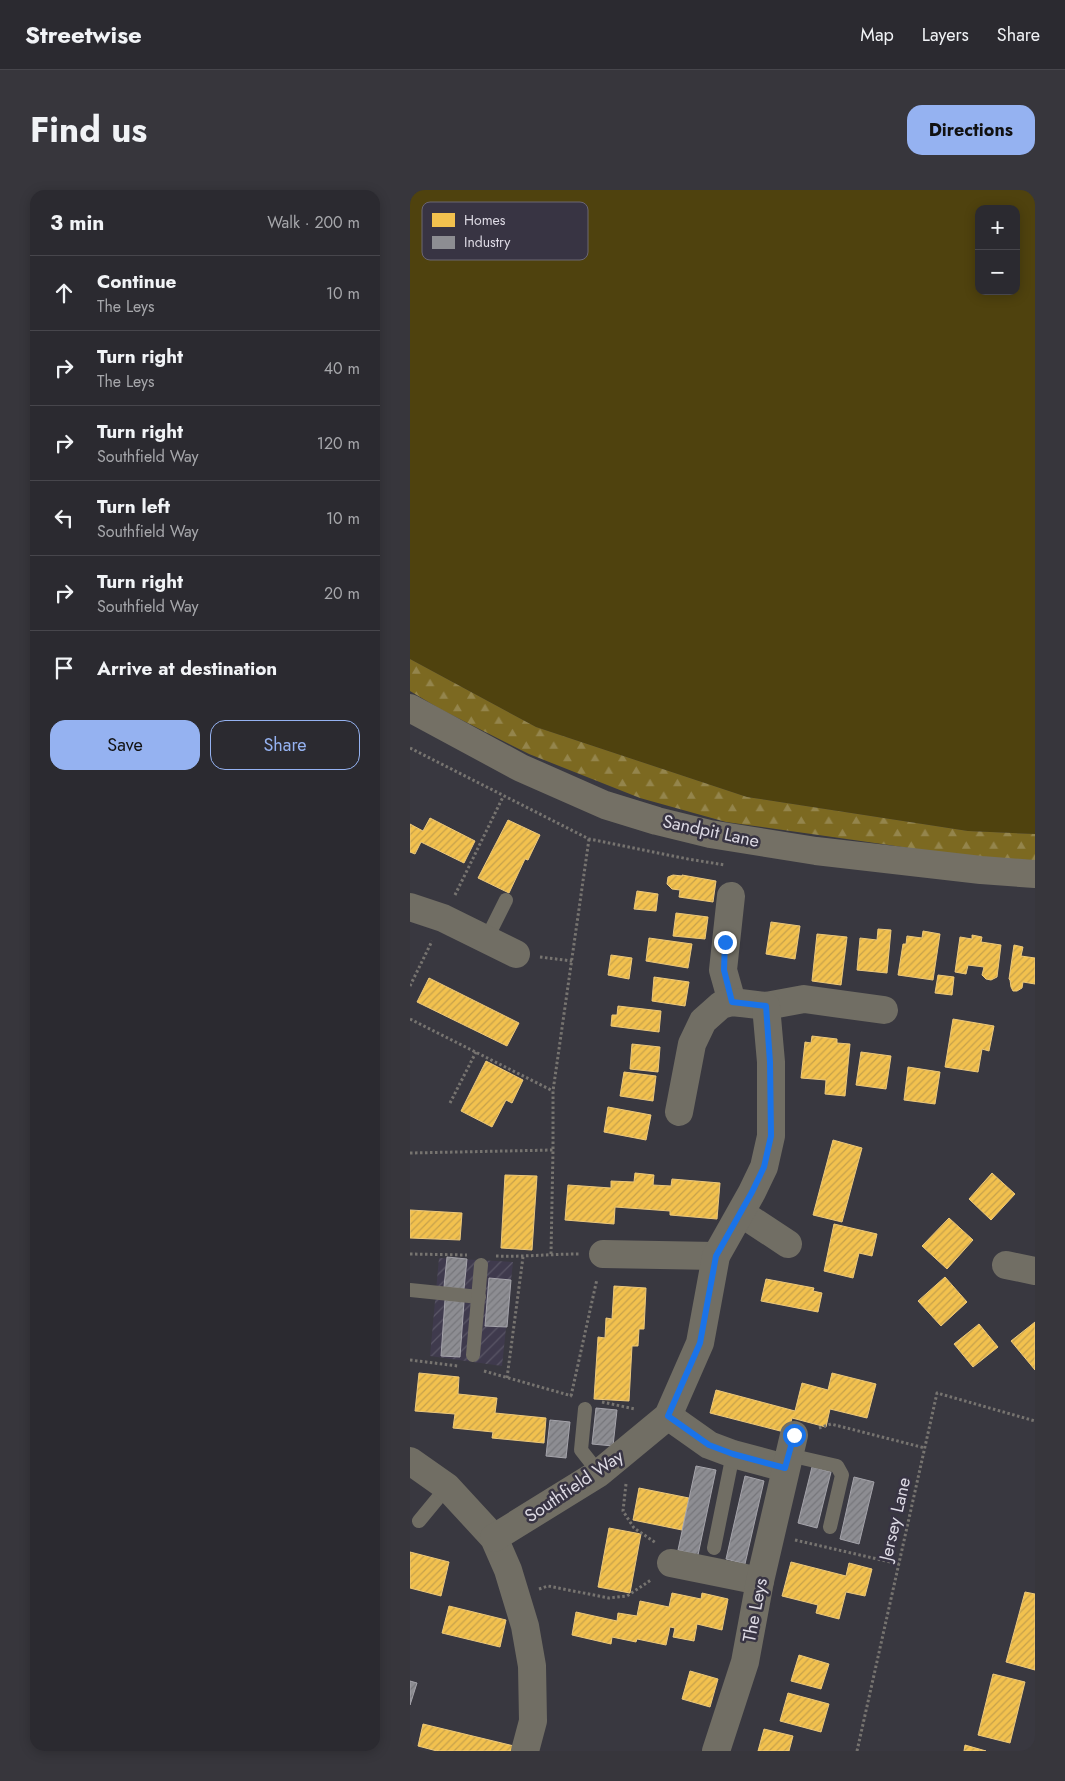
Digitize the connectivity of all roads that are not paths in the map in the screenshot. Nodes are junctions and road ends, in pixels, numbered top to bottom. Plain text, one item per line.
1 (410, 708) edge
2 (1035, 874) edge
3 (731, 896) dead end
4 (506, 900) dead end
5 (410, 907) edge
6 (486, 940) junction
7 (516, 954) road end
8 (732, 1002) junction
9 (766, 1006) junction
10 (884, 1010) dead end
11 (679, 1112) dead end
12 (741, 1213) junction
13 (788, 1244) dead end
14 (603, 1254) road end
15 (716, 1256) junction
16 (482, 1259) road end
17 (1006, 1265) dead end
18 (1035, 1271) edge
19 (410, 1290) edge
20 (479, 1297) junction
21 (474, 1355) dead end
22 (587, 1402) road end
23 (668, 1416) junction
24 (789, 1453) junction
25 (733, 1454) junction
26 (410, 1461) edge
27 (609, 1465) junction
28 (447, 1488) junction
29 (419, 1521) dead end
30 (830, 1527) dead end
31 (494, 1538) junction
32 (714, 1548) dead end
33 (671, 1563) road end
34 (760, 1581) junction
35 (525, 1751) edge
36 (716, 1751) edge

1 - 2 street, Sandpit Lane
3 - 8 street
4 - 6 lane
5 - 6 street
6 - 7 street
8 - 9 street
8 - 11 street
9 - 10 street
9 - 12 street, Southfield Way
12 - 13 street
12 - 15 street, Southfield Way
14 - 15 street
15 - 23 street, Southfield Way
16 - 20 lane
17 - 18 street
19 - 20 lane
20 - 21 lane
22 - 27 lane
23 - 25 street
23 - 27 street, Southfield Way
24 - 25 street
24 - 30 lane
24 - 34 street, The Leys
25 - 32 lane
26 - 28 street
27 - 31 street, Southfield Way
28 - 29 lane
28 - 31 street
31 - 35 street
33 - 34 street
34 - 36 street, The Leys

